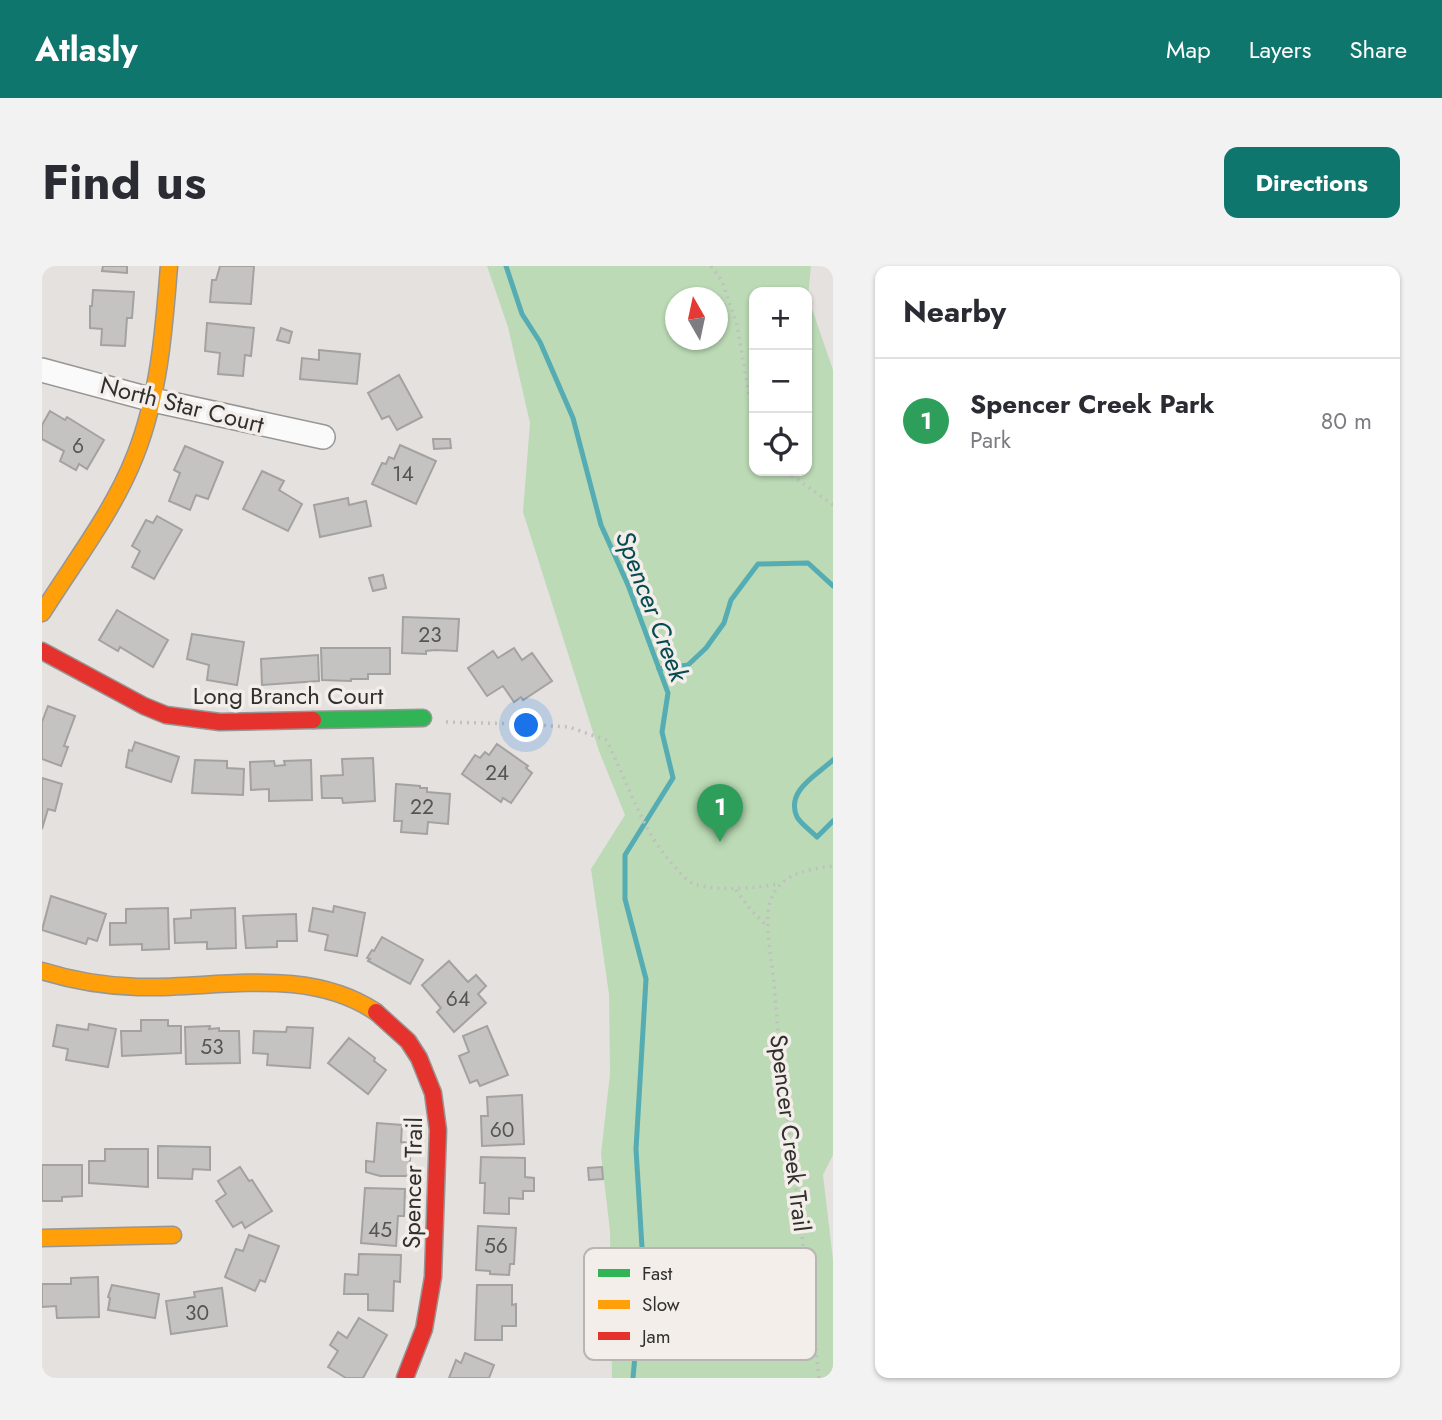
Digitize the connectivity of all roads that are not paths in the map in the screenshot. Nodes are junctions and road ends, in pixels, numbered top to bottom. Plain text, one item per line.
1 (169, 266) edge
2 (42, 370) edge
3 (153, 400) junction
4 (323, 437) dead end
5 (42, 613) edge
6 (42, 651) edge
7 (424, 718) road end
8 (42, 971) edge
9 (173, 1235) dead end
10 (42, 1238) edge
11 (405, 1378) edge

1 - 3 street
2 - 3 street, North Star Court
3 - 4 street, North Star Court
3 - 5 street
6 - 7 street, Long Branch Court
8 - 11 street, Spencer Trail
9 - 10 street

